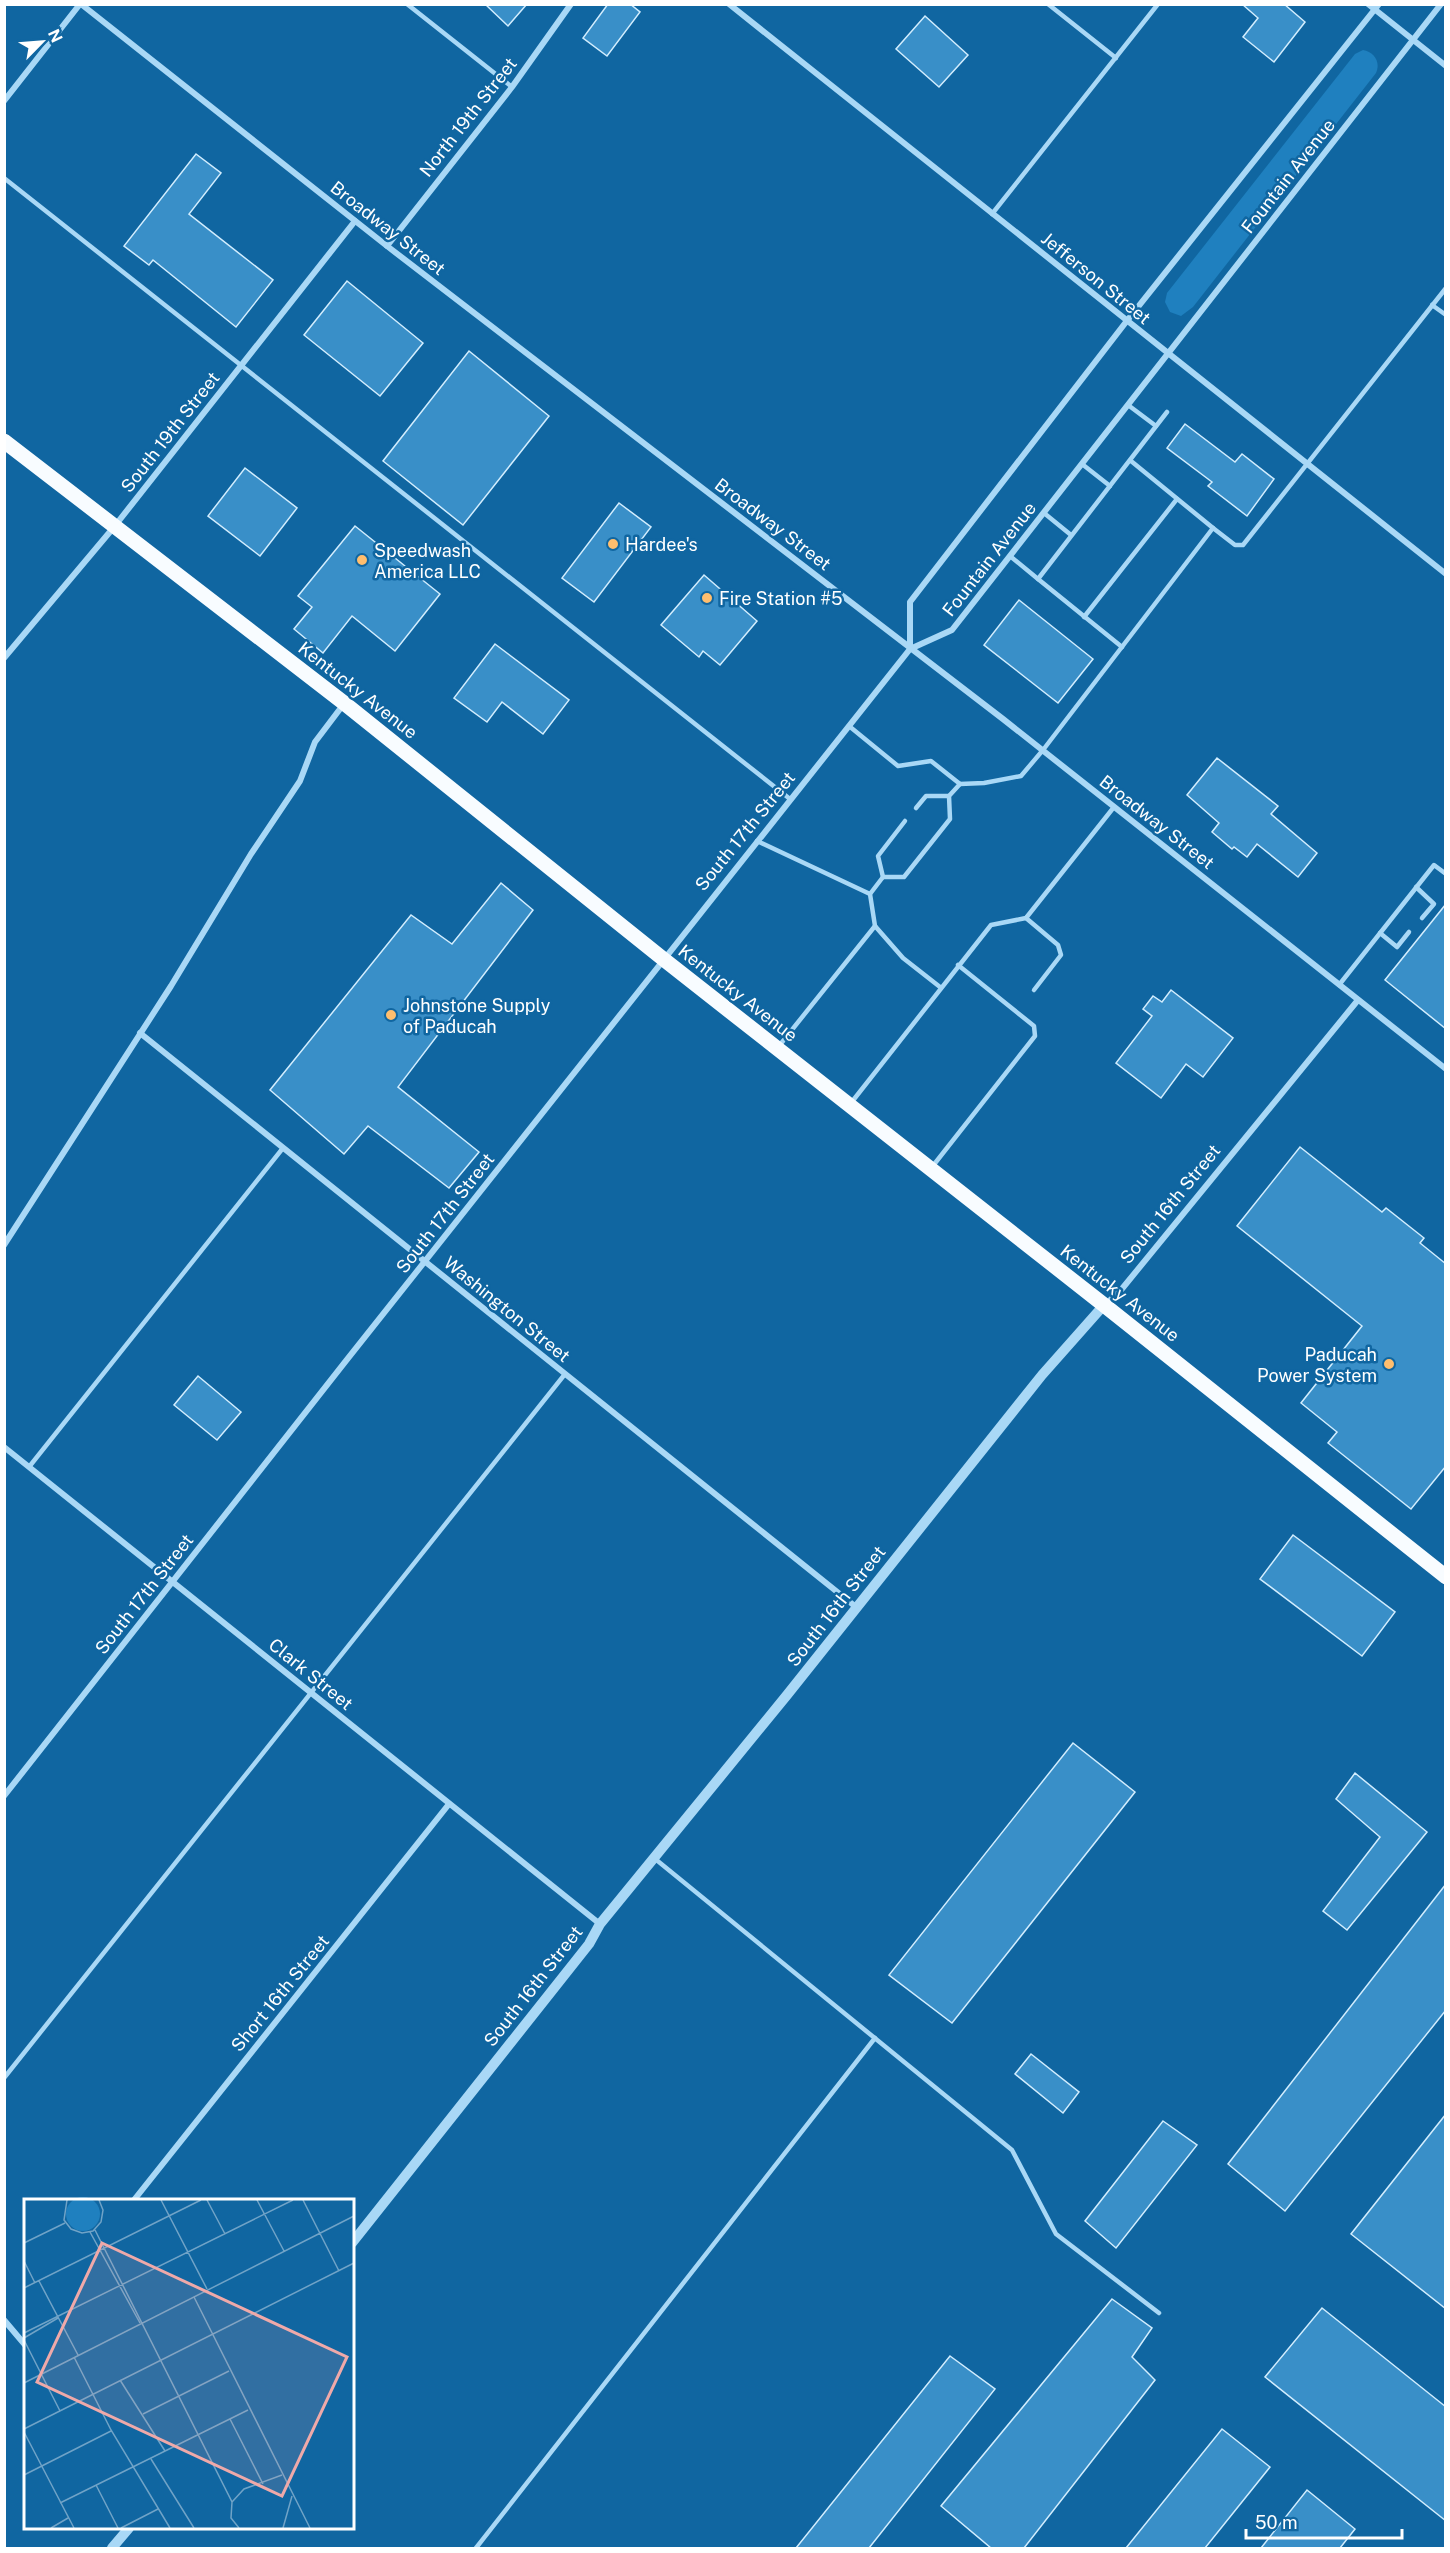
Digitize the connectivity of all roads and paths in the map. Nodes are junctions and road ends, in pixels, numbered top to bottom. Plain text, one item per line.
1 (81, 4) edge
2 (407, 4) edge
3 (571, 4) edge
4 (729, 4) edge
5 (1048, 4) edge
6 (1158, 4) edge
7 (1368, 4) edge
8 (1441, 4) edge
9 (1377, 7) edge
10 (1414, 40) junction
11 (1116, 58) junction
12 (1446, 66) edge
13 (512, 87) junction
14 (4, 101) edge
15 (4, 178) edge
16 (992, 214) junction
17 (355, 221) junction
18 (387, 246) junction
19 (1446, 288) edge
20 (1432, 305) junction
21 (1446, 315) edge
22 (1126, 322) junction
23 (1167, 354) junction
24 (241, 365) junction
25 (1128, 405) junction
26 (1167, 412) dead end
27 (1156, 426) junction
28 (4, 441) edge
29 (1131, 461) junction
30 (1082, 464) junction
31 (1307, 465) junction
32 (1110, 486) junction
33 (1177, 499) junction
34 (1044, 513) junction
35 (114, 528) junction
36 (1213, 528) junction
37 (1071, 535) junction
38 (1010, 556) junction
39 (1446, 574) edge
40 (1038, 579) junction
41 (1084, 617) junction
42 (1122, 647) junction
43 (910, 649) junction
44 (4, 658) edge
45 (344, 703) junction
46 (849, 726) junction
47 (1043, 750) junction
48 (960, 784) junction
49 (949, 796) junction
50 (790, 799) junction
51 (1114, 807) junction
52 (915, 808) dead end
53 (905, 821) dead end
54 (757, 841) junction
55 (1446, 873) edge
56 (883, 877) junction
57 (1416, 887) junction
58 (870, 894) junction
59 (1026, 918) junction
60 (1422, 918) dead end
61 (875, 926) junction
62 (1409, 932) dead end
63 (1380, 933) junction
64 (662, 958) junction
65 (958, 965) junction
66 (1339, 985) junction
67 (940, 987) junction
68 (1034, 990) dead end
69 (1358, 1000) junction
70 (140, 1033) junction
71 (777, 1048) junction
72 (1446, 1069) edge
73 (849, 1105) junction
74 (283, 1148) junction
75 (931, 1169) junction
76 (4, 1245) edge
77 (425, 1262) junction
78 (1104, 1305) junction
79 (565, 1374) junction
80 (4, 1447) edge
81 (29, 1467) junction
82 (1446, 1577) edge
83 (173, 1582) junction
84 (856, 1607) junction
85 (311, 1693) junction
86 (4, 1796) edge
87 (449, 1804) junction
88 (654, 1858) junction
89 (600, 1924) junction
90 (875, 2038) junction
91 (4, 2078) edge
92 (135, 2199) edge
93 (354, 2240) edge
94 (1159, 2313) dead end
95 (4, 2320) edge
96 (24, 2341) edge
97 (128, 2529) edge
98 (112, 2548) edge
99 (476, 2548) edge

1 - 14 street
1 - 17 street, Broadway Street
2 - 13 lane
3 - 13 street, North 19th Street
4 - 16 street, Jefferson Street
5 - 11 lane
6 - 11 lane
7 - 9 street
8 - 10 street, Fountain Avenue
9 - 10 street
9 - 22 street, Fountain Avenue
10 - 12 street
10 - 23 street, Fountain Avenue
11 - 16 lane
13 - 18 street, North 19th Street
15 - 24 lane
16 - 22 street, Jefferson Street
17 - 18 street, Broadway Street
17 - 24 street, South 19th Street
18 - 43 street, Broadway Street
19 - 20 lane
20 - 21 lane
20 - 31 lane
22 - 23 street, Jefferson Street
22 - 43 street, Fountain Avenue
23 - 25 street, Fountain Avenue
23 - 31 street, Jefferson Street
24 - 35 street, South 19th Street
24 - 50 lane
25 - 27 lane
25 - 30 street, Fountain Avenue
26 - 27 lane
27 - 29 lane
28 - 35 main road, Kentucky Avenue
29 - 32 lane
29 - 33 lane
30 - 32 lane
30 - 34 street, Fountain Avenue
31 - 36 lane
31 - 39 street, Jefferson Street
32 - 37 lane
33 - 36 lane
33 - 41 lane
34 - 37 lane
34 - 38 street, Fountain Avenue
35 - 44 street, South 19th Street
35 - 45 main road, Kentucky Avenue
36 - 42 lane
37 - 40 lane
38 - 40 lane
38 - 43 street, Fountain Avenue
40 - 41 lane
41 - 42 lane
42 - 47 lane
43 - 46 street, South 17th Street
43 - 47 street, Broadway Street
45 - 64 main road, Kentucky Avenue
45 - 70 street
46 - 48 lane
46 - 50 street, South 17th Street
47 - 48 lane
47 - 51 street, Broadway Street
48 - 49 lane
49 - 52 lane
49 - 56 lane
50 - 54 street, South 17th Street
51 - 59 lane
51 - 66 street, Broadway Street
53 - 56 lane
54 - 58 lane
54 - 64 street, South 17th Street
55 - 57 lane
56 - 58 lane
57 - 60 lane
57 - 63 lane
58 - 61 lane
59 - 65 lane
59 - 68 lane
61 - 67 lane
61 - 71 lane
62 - 63 lane
63 - 66 lane
64 - 71 main road, Kentucky Avenue
64 - 77 street, South 17th Street
65 - 67 lane
65 - 75 lane
66 - 69 street, Broadway Street
67 - 73 lane
69 - 72 street, Broadway Street
69 - 78 street, South 16th Street
70 - 74 street, Washington Street
70 - 76 street
71 - 73 main road, Kentucky Avenue
73 - 75 main road, Kentucky Avenue
74 - 77 street, Washington Street
74 - 81 lane
75 - 78 main road, Kentucky Avenue
77 - 79 street, Washington Street
77 - 83 street, South 17th Street
78 - 82 main road, Kentucky Avenue
78 - 84 street, South 16th Street
79 - 84 street, Washington Street
79 - 85 lane
80 - 81 street, Clark Street
81 - 83 street, Clark Street
83 - 85 street, Clark Street
83 - 86 street, South 17th Street
84 - 88 street, South 16th Street
85 - 87 street, Clark Street
85 - 91 lane
87 - 89 street, Clark Street
87 - 92 street, Short 16th Street
88 - 89 street, South 16th Street
88 - 90 lane
89 - 93 street, South 16th Street
90 - 94 lane
90 - 99 lane
95 - 96 street
97 - 98 street

